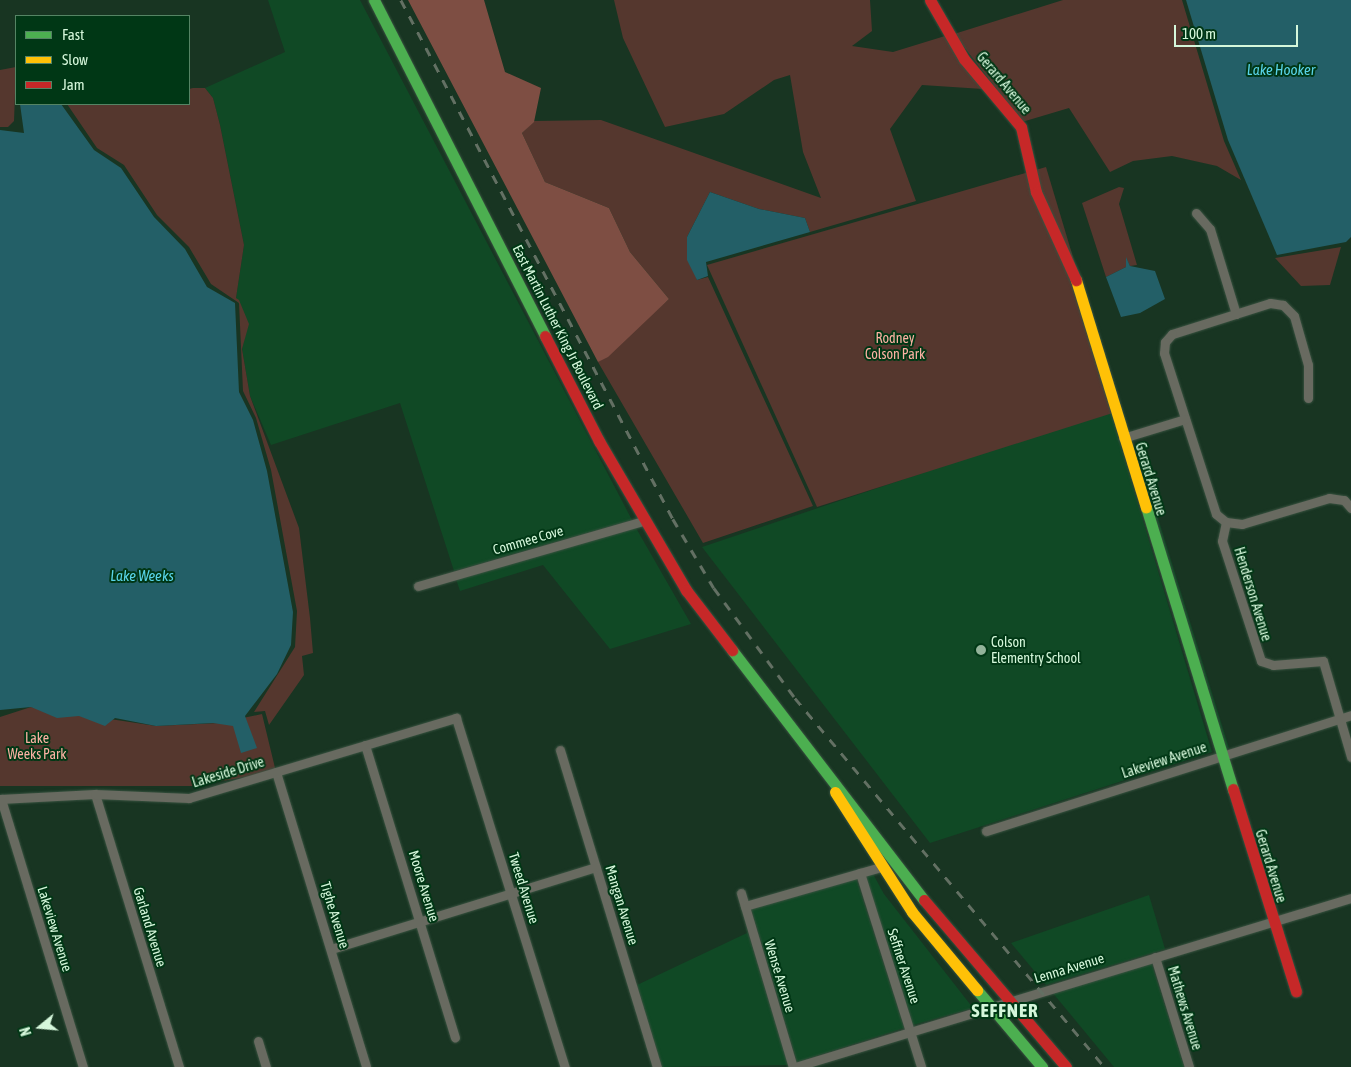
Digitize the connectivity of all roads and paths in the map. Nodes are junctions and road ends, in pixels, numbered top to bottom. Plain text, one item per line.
1 (374, 0) edge
2 (930, 0) edge
3 (1196, 213) dead end
4 (1236, 314) junction
5 (1308, 398) dead end
6 (1185, 419) junction
7 (1123, 438) junction
8 (1351, 508) edge
9 (646, 520) junction
10 (1226, 522) junction
11 (418, 586) dead end
12 (1351, 715) edge
13 (456, 718) joint
14 (1340, 718) junction
15 (365, 745) junction
16 (560, 750) dead end
17 (809, 753) junction
18 (1222, 755) junction
19 (1351, 757) edge
20 (276, 772) junction
21 (95, 794) junction
22 (1, 799) edge
23 (986, 831) dead end
24 (596, 866) junction
25 (880, 867) junction
26 (860, 873) junction
27 (511, 891) junction
28 (741, 893) dead end
29 (1351, 898) edge
30 (745, 906) junction
31 (420, 919) junction
32 (1272, 922) junction
33 (331, 949) junction
34 (1155, 957) junction
35 (1296, 991) dead end
36 (1008, 1000) junction
37 (993, 1006) junction
38 (910, 1030) junction
39 (454, 1037) dead end
40 (258, 1041) dead end
41 (83, 1067) edge
42 (179, 1067) edge
43 (266, 1067) edge
44 (366, 1067) edge
45 (565, 1067) edge
46 (657, 1067) edge
47 (794, 1067) edge
48 (921, 1067) edge
49 (1042, 1067) edge
50 (1066, 1067) edge
51 (1189, 1067) edge

1 - 9 main road, East Martin Luther King Jr Boulevard
2 - 7 main road, Gerard Avenue
3 - 4 street
4 - 5 street
4 - 6 street
6 - 7 street
6 - 10 street
7 - 18 main road, Gerard Avenue
8 - 10 street
9 - 11 street, Commee Cove
9 - 17 main road, East Martin Luther King Jr Boulevard
10 - 14 street, Henderson Avenue
12 - 14 street, Lakeview Avenue
13 - 15 street, Lakeside Drive
13 - 27 street, Tweed Avenue
14 - 18 street, Lakeview Avenue
14 - 19 street, Henderson Avenue
15 - 20 street, Lakeside Drive
15 - 31 street, Moore Avenue
16 - 24 street, Mangan Avenue
17 - 25 main road
17 - 36 main road
18 - 23 street, Lakeview Avenue
18 - 32 main road, Gerard Avenue
20 - 21 street, Lakeside Drive
20 - 33 street, Tighe Avenue
21 - 22 street, Lakeside Drive
21 - 42 street, Garland Avenue
22 - 41 street, Lakeview Avenue
24 - 27 street
24 - 46 street, Mangan Avenue
25 - 26 street
25 - 37 main road
26 - 30 street
26 - 38 street, Seffner Avenue
27 - 31 street
27 - 45 street, Tweed Avenue
28 - 30 street, Wense Avenue
29 - 32 street, Lenna Avenue
30 - 47 street, Wense Avenue
31 - 33 street
31 - 39 street, Moore Avenue
32 - 34 street, Lenna Avenue
32 - 35 main road, Gerard Avenue
33 - 44 street, Tighe Avenue
34 - 36 street, Lenna Avenue
34 - 51 street, Mathews Avenue
36 - 37 street, Lenna Avenue
36 - 50 main road
37 - 38 street, Lenna Avenue
37 - 49 main road
38 - 47 street, Lenna Avenue
38 - 48 street, Seffner Avenue
40 - 43 street

